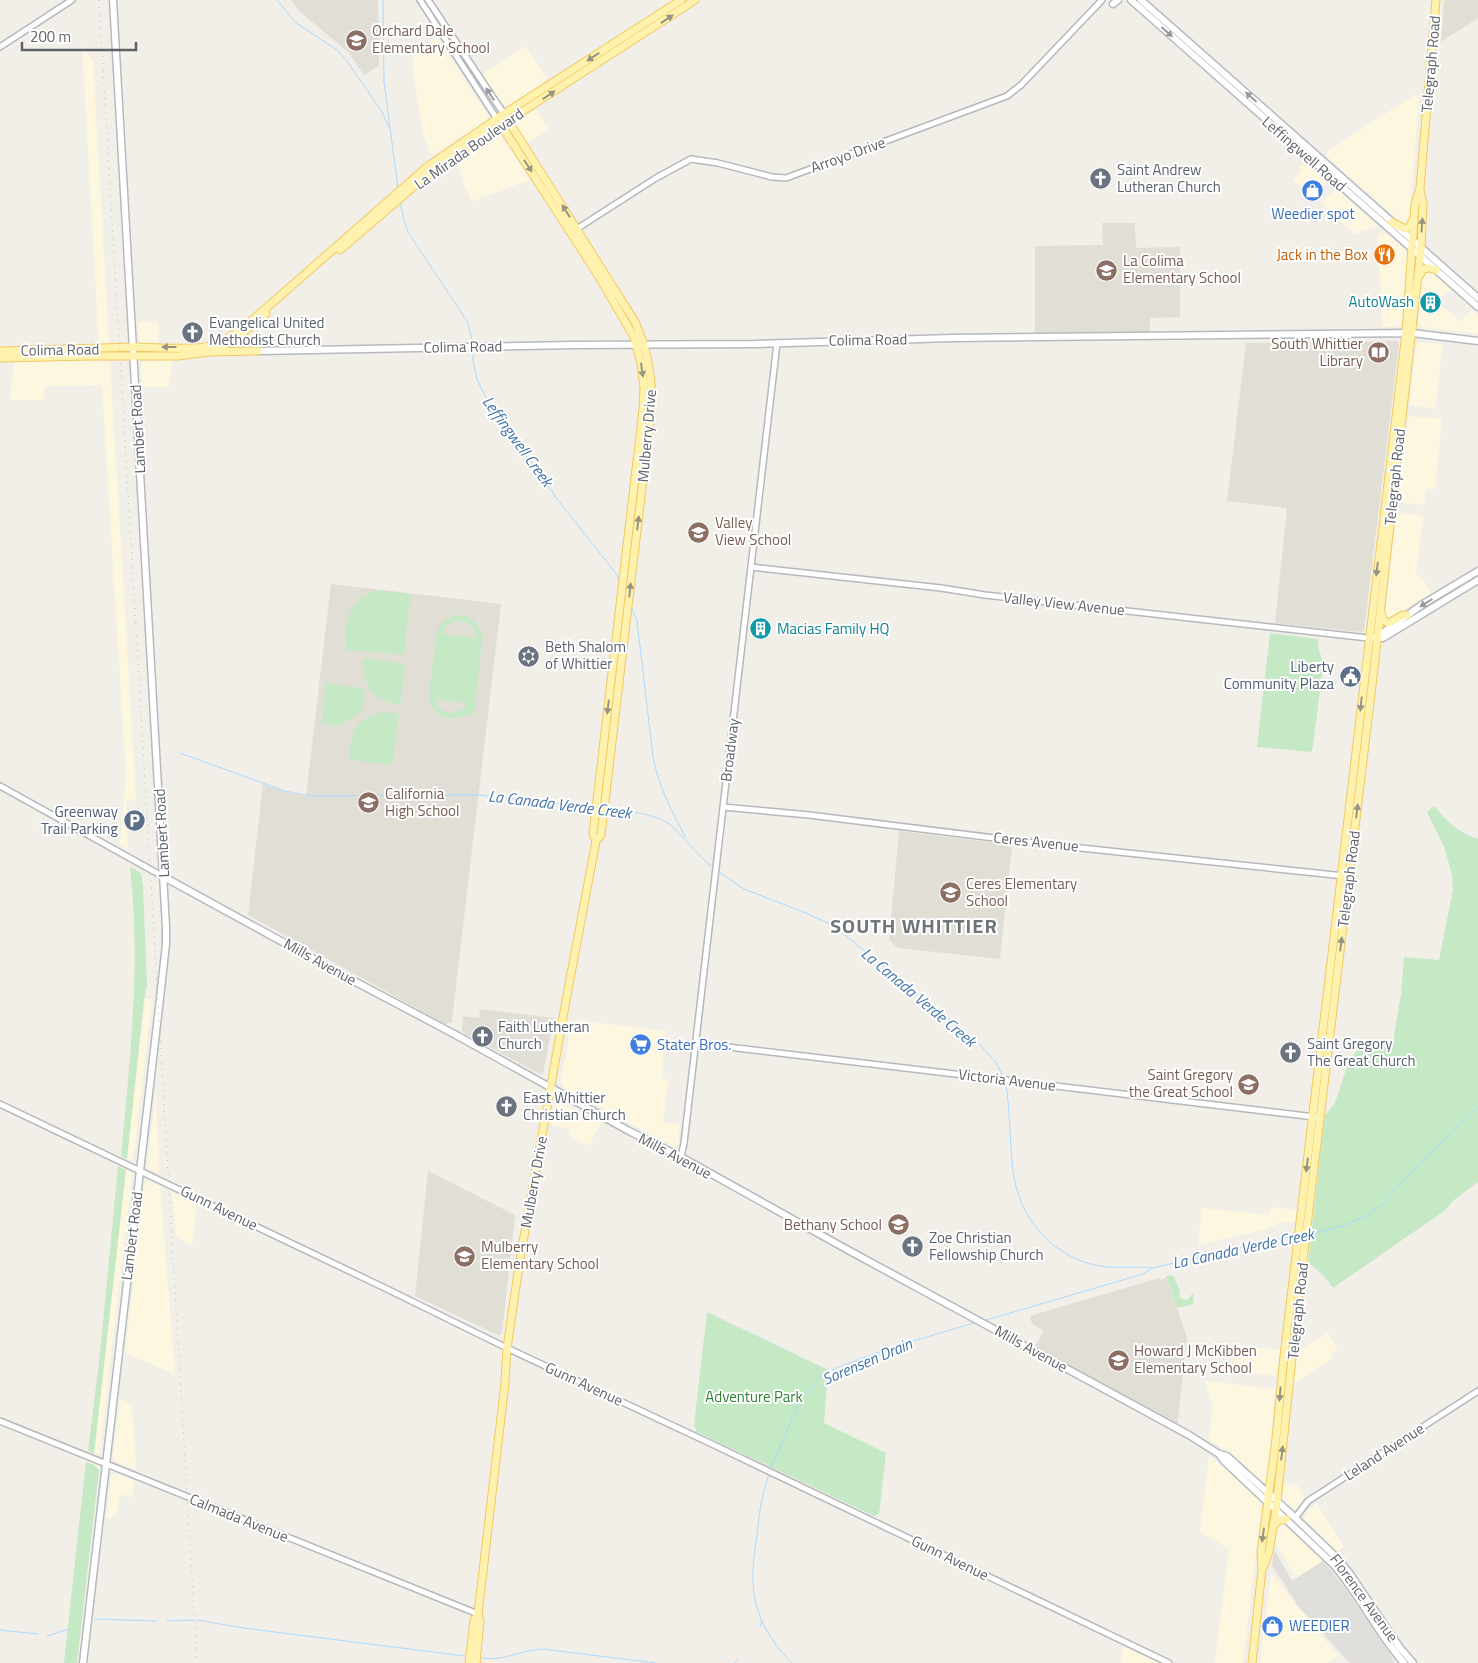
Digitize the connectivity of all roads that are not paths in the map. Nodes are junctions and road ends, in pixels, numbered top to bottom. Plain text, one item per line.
1 (72, 0) edge
2 (113, 0) edge
3 (420, 0) edge
4 (428, 0) edge
5 (682, 0) edge
6 (695, 0) edge
7 (1102, 0) edge
8 (1131, 0) edge
9 (1141, 0) edge
10 (1436, 0) edge
11 (0, 47) edge
12 (501, 119) junction
13 (508, 121) junction
14 (1420, 188) junction
15 (1415, 209) junction
16 (1392, 222) junction
17 (574, 231) junction
18 (1412, 240) junction
19 (1412, 249) junction
20 (1421, 252) junction
21 (1436, 270) junction
22 (1417, 285) junction
23 (1478, 298) edge
24 (1478, 307) edge
25 (1409, 333) junction
26 (233, 338) junction
27 (1478, 341) edge
28 (777, 343) junction
29 (636, 345) junction
30 (645, 346) junction
31 (133, 347) junction
32 (209, 349) junction
33 (0, 351) edge
34 (258, 351) junction
35 (52, 353) junction
36 (134, 356) junction
37 (0, 358) edge
38 (751, 567) junction
39 (629, 571) junction
40 (1478, 571) edge
41 (1478, 580) edge
42 (1381, 608) junction
43 (1407, 615) junction
44 (1377, 637) junction
45 (1368, 638) junction
46 (614, 660) junction
47 (619, 696) junction
48 (0, 786) edge
49 (723, 807) junction
50 (596, 841) junction
51 (164, 877) junction
52 (1345, 877) junction
53 (695, 1043) junction
54 (552, 1088) junction
55 (0, 1104) edge
56 (1316, 1118) junction
57 (681, 1157) junction
58 (140, 1170) junction
59 (507, 1348) junction
60 (1478, 1391) edge
61 (0, 1421) edge
62 (1219, 1454) junction
63 (106, 1464) junction
64 (1269, 1494) junction
65 (1277, 1501) junction
66 (1267, 1502) junction
67 (1276, 1510) junction
68 (1296, 1518) junction
69 (1286, 1519) junction
70 (1274, 1526) junction
71 (1322, 1553) junction
72 (1332, 1553) junction
73 (1262, 1568) junction
74 (478, 1614) junction
75 (83, 1663) edge
76 (469, 1663) edge
77 (476, 1663) edge
78 (1170, 1663) edge
79 (1252, 1663) edge
80 (1404, 1663) edge
81 (1413, 1663) edge

1 - 11 street
2 - 31 main road, Lambert Road
3 - 12 street, Mulberry Drive
12 -> 4 street, Mulberry Drive
5 -> 12 main road, La Mirada Boulevard
13 -> 6 main road, La Mirada Boulevard
7 - 17 street, Arroyo Drive
8 -> 19 main road, Leffingwell Road
16 -> 9 main road, Leffingwell Road
10 - 14 main road, Telegraph Road
12 - 13 main road, Mulberry Drive
12 -> 17 main road, Mulberry Drive
12 - 26 main road, La Mirada Boulevard
17 -> 13 main road, Mulberry Drive
14 - 15 main road, Telegraph Road
20 -> 14 main road, Telegraph Road
15 - 16 main road
15 - 18 main road, Telegraph Road
16 - 18 main road, Leffingwell Road
17 - 29 main road, Mulberry Drive
17 - 30 main road, Mulberry Drive
18 - 19 main road, Telegraph Road
18 - 20 main road, Leffingwell Road
19 - 20 main road, Leffingwell Road
19 - 25 main road, Telegraph Road
20 - 21 main road, Leffingwell Road
20 - 22 main road, Telegraph Road
20 - 23 main road, Leffingwell Road
21 - 22 main road
21 - 24 main road, Leffingwell Road
22 - 25 main road, Telegraph Road
25 - 27 main road, Colima Road
25 - 28 main road, Colima Road
25 - 42 main road, Telegraph Road
25 -> 45 main road, Telegraph Road
26 - 32 main road, La Mirada Boulevard
26 - 34 main road
28 - 30 main road, Colima Road
28 - 38 street, Broadway
29 - 30 main road, Colima Road
29 - 34 main road, Colima Road
29 -> 39 main road, Mulberry Drive
39 -> 30 main road, Mulberry Drive
32 -> 31 main road, Colima Road
31 - 35 main road, Colima Road
31 - 36 main road, Lambert Road
32 - 34 main road
32 - 36 main road, Colima Road
33 - 35 main road, Colima Road
35 - 36 main road, Colima Road
35 - 37 main road, Colima Road
36 - 51 main road, Lambert Road
38 - 45 street, Valley View Avenue
38 - 49 street, Broadway
39 - 46 main road, Mulberry Drive
47 -> 39 main road, Mulberry Drive
40 -> 43 main road, Valley View Avenue
41 - 44 main road, Valley View Avenue
42 - 43 main road
42 - 44 main road, Telegraph Road
43 - 44 main road, Valley View Avenue
44 - 45 main road, Valley View Avenue
52 -> 44 main road, Telegraph Road
45 -> 52 main road, Telegraph Road
46 - 47 main road
46 -> 50 main road, Mulberry Drive
47 - 50 main road, Mulberry Drive
48 - 51 street, Mills Avenue
49 - 52 street, Ceres Avenue
49 - 53 street, Broadway
50 - 54 main road, Mulberry Drive
51 - 54 main road, Mills Avenue
51 - 58 main road, Lambert Road
52 - 56 main road, Telegraph Road
53 - 56 street, Victoria Avenue
53 - 57 street, Broadway
54 - 57 main road, Mills Avenue
54 - 59 main road, Mulberry Drive
55 - 58 street, Gunn Avenue
56 -> 64 main road, Telegraph Road
65 -> 56 main road, Telegraph Road
57 - 62 main road, Mills Avenue
58 - 59 street, Gunn Avenue
58 - 63 main road, Lambert Road
59 - 74 main road, Mulberry Drive
59 - 78 street, Gunn Avenue
60 - 68 street, Leland Avenue
61 - 63 street, Calmada Avenue
62 - 64 main road, Mills Avenue
62 - 66 main road, Mills Avenue
63 - 74 street, Calmada Avenue
63 - 75 main road, Lambert Road
64 - 65 main road, Florence Avenue
64 - 66 main road, Telegraph Road
65 - 67 main road, Telegraph Road
65 - 68 main road, Florence Avenue
66 - 67 main road, Florence Avenue
66 -> 73 main road, Telegraph Road
67 - 69 main road, Florence Avenue
67 - 70 main road, Telegraph Road
68 - 72 main road, Florence Avenue
69 - 70 main road
69 - 71 main road, Florence Avenue
70 - 73 main road, Telegraph Road
71 - 72 main road
71 - 80 main road, Florence Avenue
72 - 81 main road, Florence Avenue
73 - 79 main road, Telegraph Road
74 - 76 main road, Mulberry Drive
74 - 77 main road, Mulberry Drive

